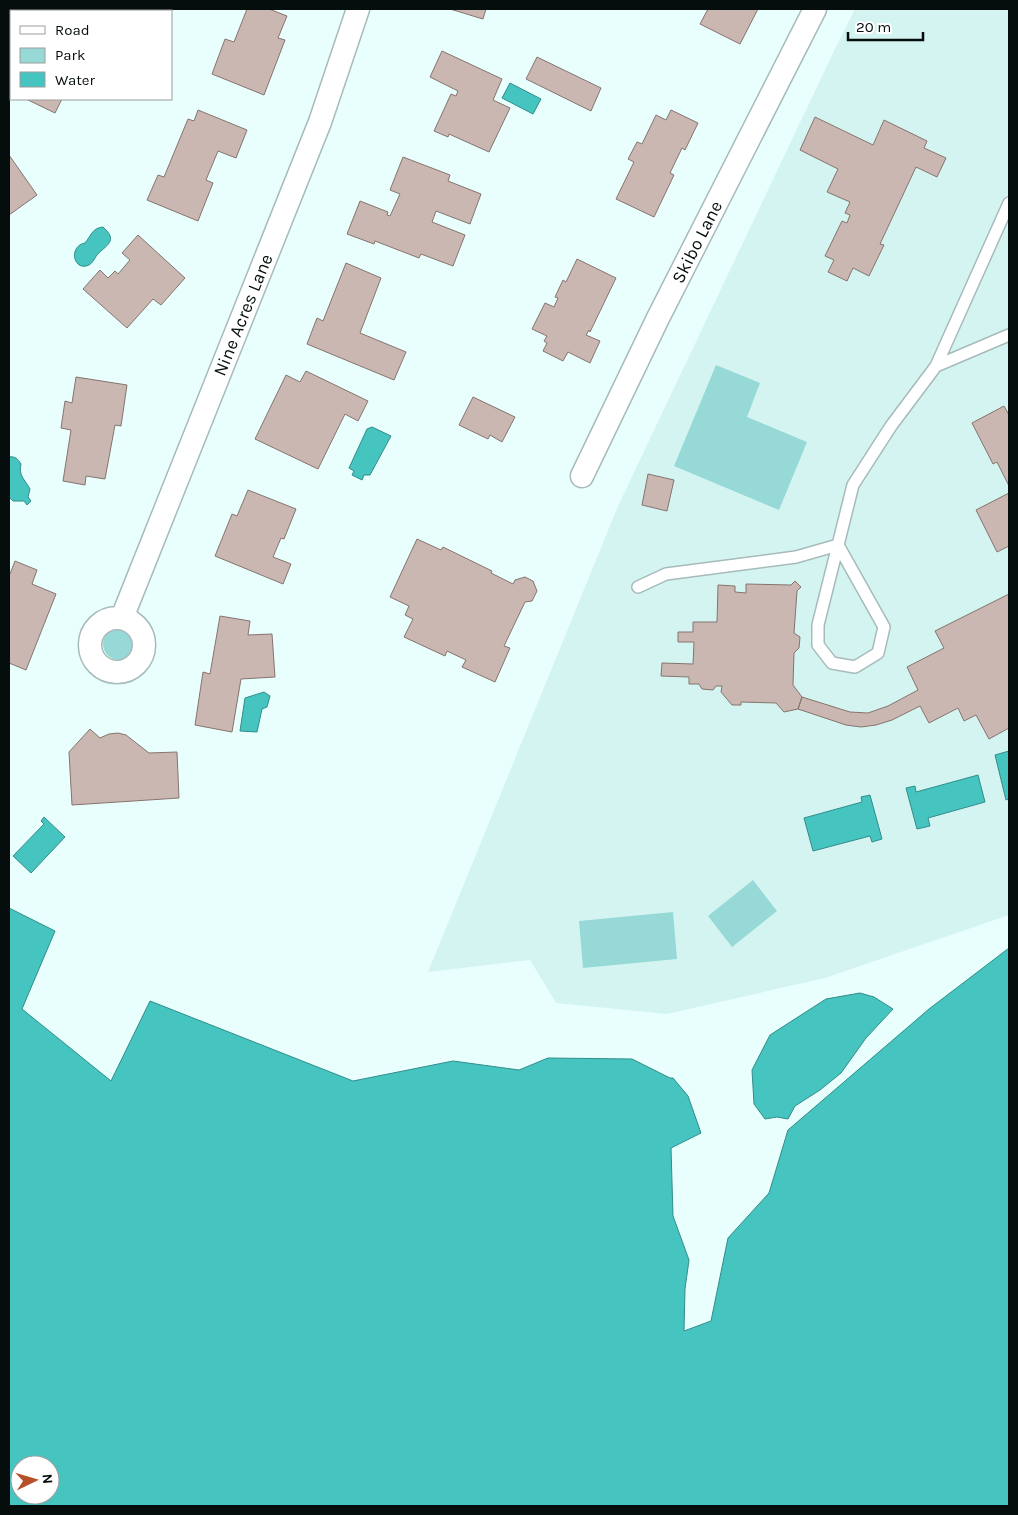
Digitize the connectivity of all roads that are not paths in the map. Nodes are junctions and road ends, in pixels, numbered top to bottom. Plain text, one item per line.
1 (358, 9) edge
2 (815, 9) edge
3 (1009, 203) edge
4 (1009, 335) edge
5 (936, 366) junction
6 (582, 476) dead end
7 (838, 546) junction
8 (638, 587) dead end
9 (122, 618) dead end

1 - 9 street, Nine Acres Lane
2 - 6 street, Skibo Lane
3 - 5 lane
4 - 5 lane
5 - 7 lane
7 - 7 lane
7 - 8 lane

